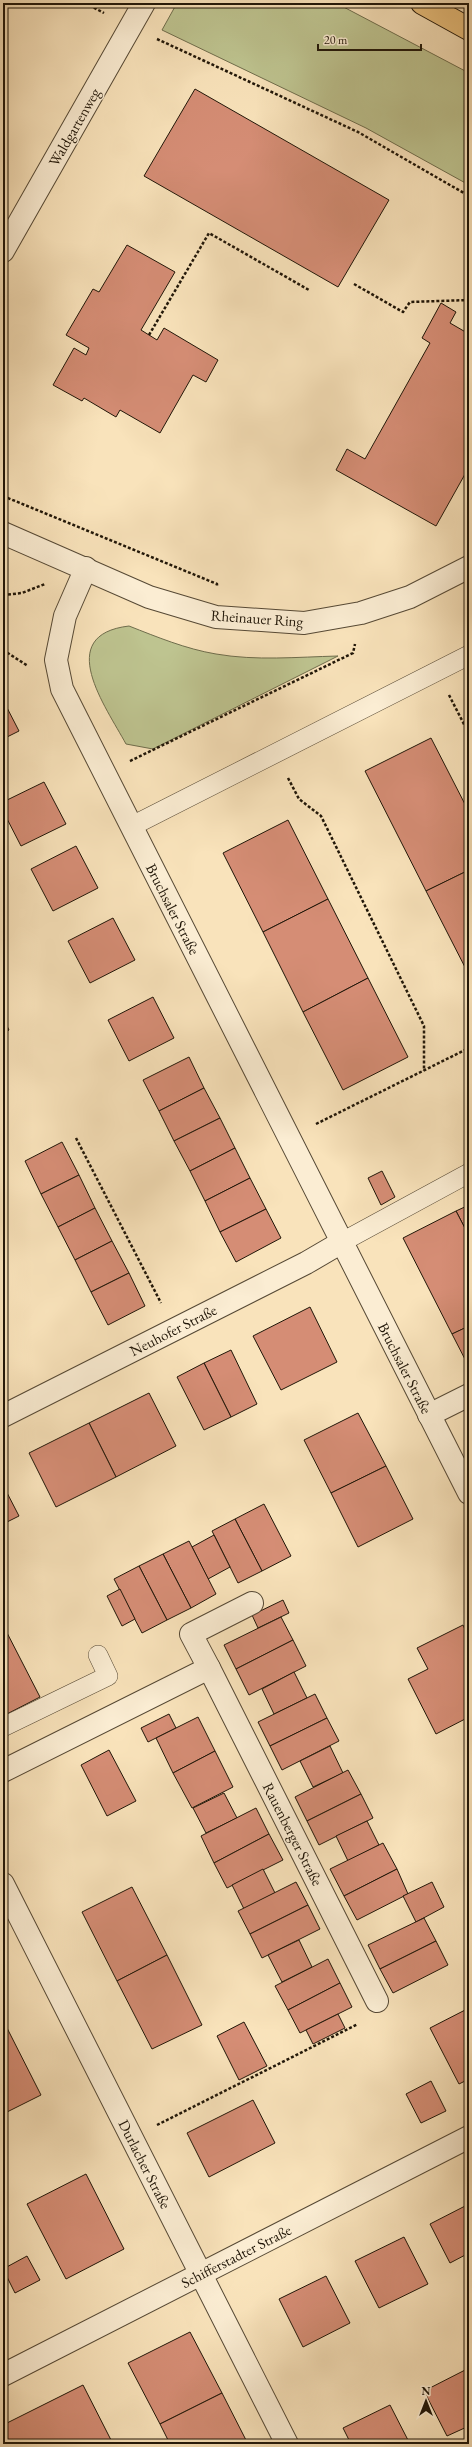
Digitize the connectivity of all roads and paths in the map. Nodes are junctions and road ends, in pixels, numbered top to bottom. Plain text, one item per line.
1 (85, 3) edge
2 (144, 3) edge
3 (422, 3) edge
4 (132, 27) junction
5 (469, 29) edge
6 (469, 196) edge
7 (3, 251) edge
8 (354, 284) dead end
9 (309, 290) dead end
10 (469, 300) edge
11 (149, 335) dead end
12 (3, 496) edge
13 (3, 533) edge
14 (469, 567) edge
15 (86, 568) junction
16 (361, 613) junction
17 (216, 617) junction
18 (469, 655) edge
19 (437, 671) junction
20 (469, 734) edge
21 (276, 753) junction
22 (105, 774) junction
23 (132, 826) junction
24 (469, 1048) edge
25 (424, 1070) junction
26 (76, 1138) dead end
27 (289, 1138) junction
28 (469, 1173) edge
29 (342, 1242) junction
30 (174, 1330) junction
31 (469, 1395) edge
32 (429, 1415) junction
33 (3, 1416) edge
34 (469, 1493) edge
35 (252, 1603) dead end
36 (98, 1654) dead end
37 (208, 1668) junction
38 (3, 1727) edge
39 (3, 1772) edge
40 (3, 1884) edge
41 (377, 2001) joint
42 (469, 2137) edge
43 (132, 2138) junction
44 (201, 2274) junction
45 (3, 2375) edge
46 (288, 2444) edge

1 - 4 path
2 - 4 street, Waldgartenweg
3 - 5 highway
4 - 6 path
4 - 7 street, Waldgartenweg
8 - 10 path
9 - 11 path
12 - 17 path
13 - 15 street, Rheinauer Ring
14 - 16 street, Rheinauer Ring
15 - 17 street, Rheinauer Ring
15 - 22 street, Bruchsaler Straße
16 - 17 street, Rheinauer Ring
16 - 22 path
18 - 19 lane
19 - 20 path
19 - 21 lane
21 - 23 lane
21 - 25 path
22 - 23 street, Bruchsaler Straße
23 - 27 street, Bruchsaler Straße
24 - 25 path
25 - 27 path
26 - 30 path
27 - 29 street, Bruchsaler Straße
28 - 29 lane
29 - 30 street, Neuhofer Straße
29 - 32 street, Bruchsaler Straße
30 - 33 street, Neuhofer Straße
31 - 32 street
32 - 34 street, Bruchsaler Straße
35 - 37 street, Rauenberger Straße
36 - 38 lane
37 - 39 street
37 - 41 street, Rauenberger Straße
40 - 43 street, Durlacher Straße
41 - 43 path
42 - 44 street, Schifferstadter Straße
43 - 44 street, Durlacher Straße
44 - 45 street, Schifferstadter Straße
44 - 46 street, Durlacher Straße

